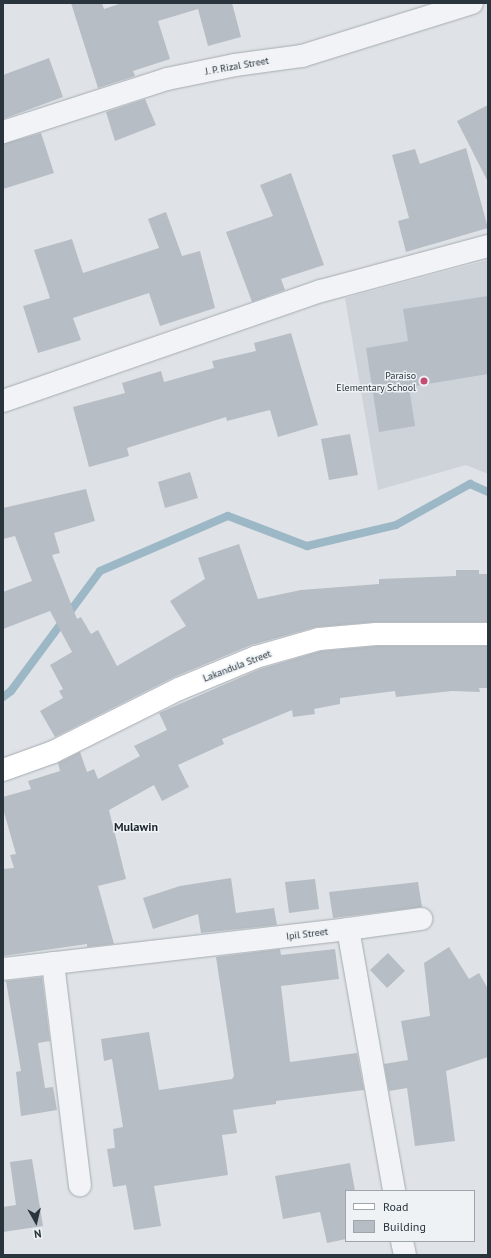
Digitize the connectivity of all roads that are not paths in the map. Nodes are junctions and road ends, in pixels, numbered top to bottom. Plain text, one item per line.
1 (472, 3) edge
2 (3, 132) edge
3 (488, 246) edge
4 (3, 401) edge
5 (488, 634) edge
6 (3, 770) edge
7 (421, 919) dead end
8 (348, 929) junction
9 (53, 963) junction
10 (3, 969) edge
11 (80, 1185) dead end
12 (394, 1190) edge
13 (402, 1242) edge
14 (405, 1255) edge

1 - 2 street, J. P. Rizal Street
3 - 4 street
5 - 6 street, Lakandula Street
7 - 8 street, Ipil Street
8 - 9 street, Ipil Street
8 - 12 street
9 - 10 street, Ipil Street
9 - 11 street
13 - 14 street

